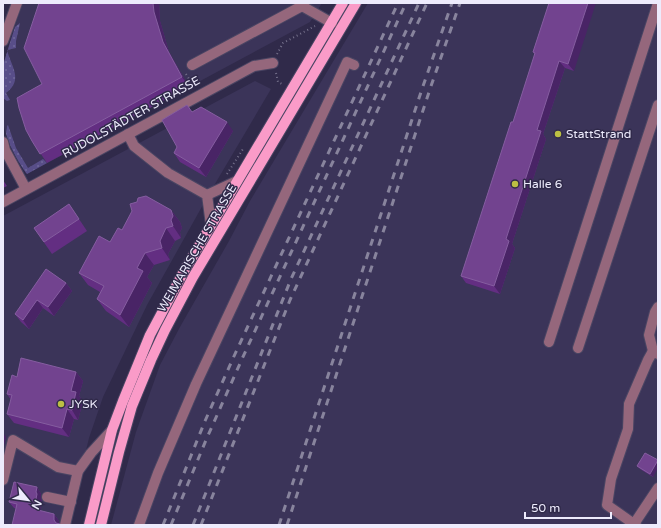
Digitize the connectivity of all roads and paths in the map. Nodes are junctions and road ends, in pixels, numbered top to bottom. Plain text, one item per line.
1 (17, 3) edge
2 (343, 3) edge
3 (356, 3) edge
4 (658, 3) edge
5 (303, 5) edge
6 (332, 23) junction
7 (315, 26) dead end
8 (3, 42) edge
9 (273, 63) junction
10 (354, 65) dead end
11 (192, 66) dead end
12 (190, 81) dead end
13 (192, 85) dead end
14 (286, 86) dead end
15 (658, 105) edge
16 (128, 134) junction
17 (3, 142) edge
18 (237, 181) junction
19 (26, 189) junction
20 (207, 195) junction
21 (3, 202) edge
22 (212, 225) junction
23 (658, 307) edge
24 (549, 342) dead end
25 (578, 348) dead end
26 (656, 353) edge
27 (112, 430) junction
28 (78, 471) junction
29 (3, 480) edge
30 (658, 488) edge
31 (47, 497) dead end
32 (71, 502) junction
33 (65, 525) edge
34 (89, 525) edge
35 (101, 525) edge
36 (139, 525) edge
37 (635, 525) edge

1 - 8 street
2 - 6 main road, WEIMARISCHE STRASSE
3 - 35 main road, WEIMARISCHE STRASSE
4 - 24 street
5 - 6 street
5 - 11 street
6 - 18 main road, WEIMARISCHE STRASSE
7 - 9 path
9 - 14 path
9 - 16 street, RUDOLSTÄDTER STRASSE
10 - 36 street
12 - 13 path
15 - 25 street
16 - 19 street, RUDOLSTÄDTER STRASSE
16 - 20 street
17 - 19 street
18 - 20 street
18 - 22 main road, WEIMARISCHE STRASSE
19 - 21 street, RUDOLSTÄDTER STRASSE
20 - 22 street
22 - 27 main road, WEIMARISCHE STRASSE
23 - 26 street
26 - 37 street
27 - 28 street
27 - 34 main road, WEIMARISCHE STRASSE
28 - 29 street
28 - 32 street
30 - 37 street
31 - 32 street
32 - 33 street

